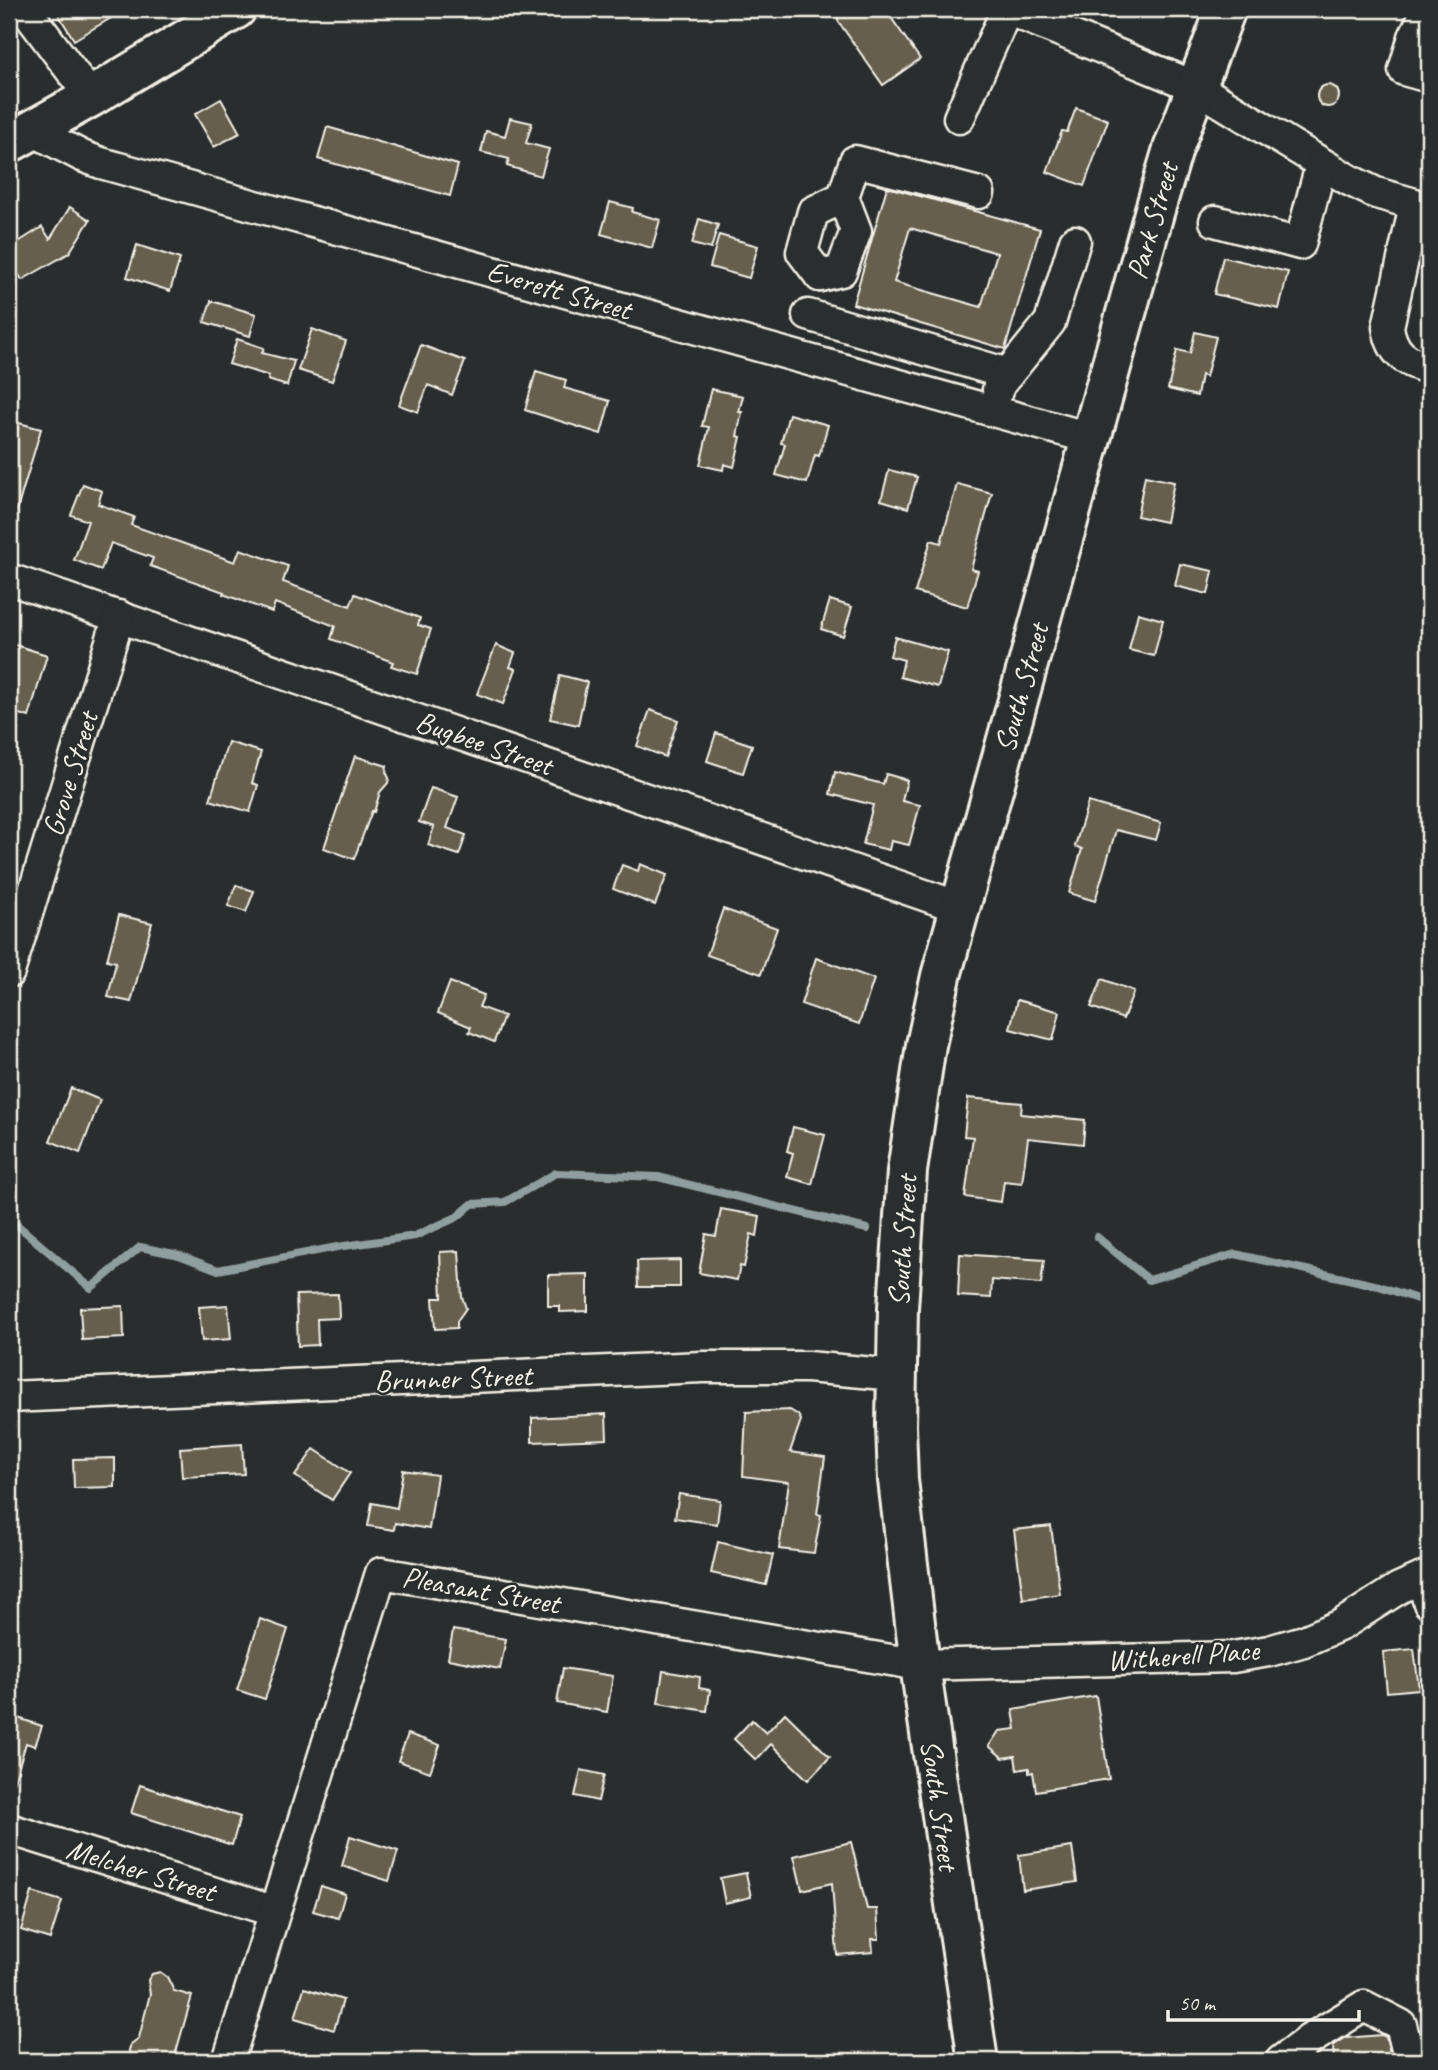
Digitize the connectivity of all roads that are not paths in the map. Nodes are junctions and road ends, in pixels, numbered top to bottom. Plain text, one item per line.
1 (25, 9) edge
2 (236, 9) edge
3 (1007, 9) edge
4 (1226, 9) edge
5 (1428, 9) edge
6 (1429, 77) edge
7 (1196, 87) junction
8 (91, 97) junction
9 (959, 118) dead end
10 (21, 136) edge
11 (1321, 165) junction
12 (979, 193) dead end
13 (843, 197) junction
14 (1422, 207) edge
15 (1215, 221) dead end
16 (1075, 241) dead end
17 (820, 276) junction
18 (808, 315) junction
19 (801, 357) junction
20 (1429, 368) edge
21 (1008, 374) junction
22 (991, 411) junction
23 (1090, 438) junction
24 (9, 579) edge
25 (118, 616) junction
26 (959, 907) junction
27 (9, 972) edge
28 (896, 1375) junction
29 (9, 1397) edge
30 (1427, 1586) edge
31 (920, 1665) junction
32 (9, 1829) edge
33 (273, 1911) junction
34 (228, 2061) edge
35 (978, 2061) edge
36 (1281, 2061) edge
37 (1410, 2061) edge

1 - 8 street
2 - 8 main road
3 - 7 street
3 - 9 street
4 - 7 main road, Park Street
5 - 6 street
7 - 11 street
7 - 23 main road, Park Street
8 - 10 main road
10 - 19 street, Everett Street
11 - 14 street
11 - 15 street
12 - 13 street
13 - 17 street
13 - 17 street
14 - 20 street
16 - 21 street
17 - 18 street
18 - 19 street
18 - 21 street
19 - 22 street, Everett Street
21 - 22 street
22 - 23 street, Everett Street
23 - 26 main road, South Street
24 - 25 street, Bugbee Street
25 - 26 street, Bugbee Street
25 - 27 street, Grove Street
26 - 28 main road, South Street
28 - 29 street, Brunner Street
28 - 31 main road, South Street
30 - 31 street, Witherell Place
31 - 33 street, Pleasant Street
31 - 35 main road, South Street
32 - 33 street, Melcher Street
33 - 34 street, Pleasant Street
36 - 37 street

